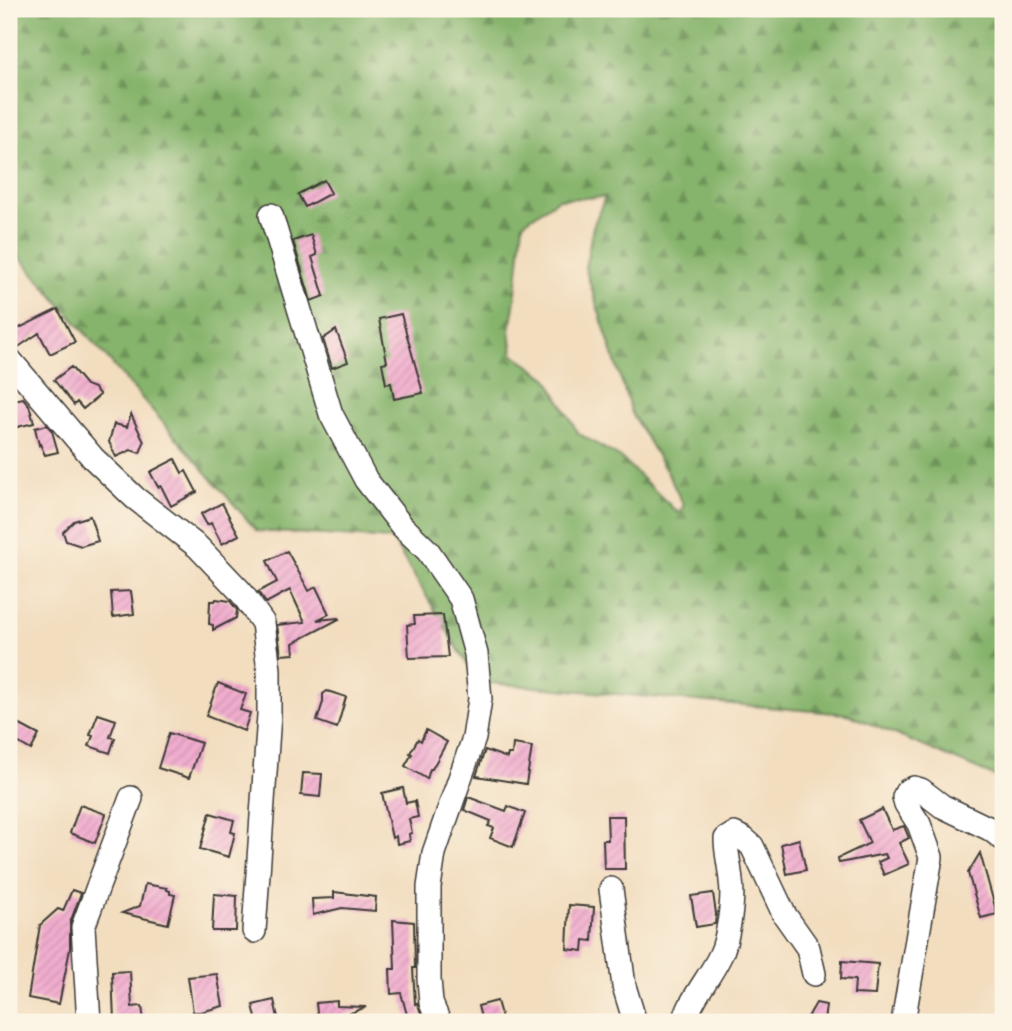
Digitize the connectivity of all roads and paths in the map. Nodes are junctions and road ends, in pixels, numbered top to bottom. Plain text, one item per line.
1 (271, 215) dead end
2 (9, 359) edge
3 (131, 798) dead end
4 (1003, 839) edge
5 (611, 889) dead end
6 (254, 931) dead end
7 (814, 974) dead end
8 (89, 1022) edge
9 (439, 1022) edge
10 (628, 1022) edge
11 (684, 1022) edge
12 (903, 1022) edge

1 - 9 street
2 - 6 street
3 - 8 street
4 - 12 street
5 - 10 street
7 - 11 street

